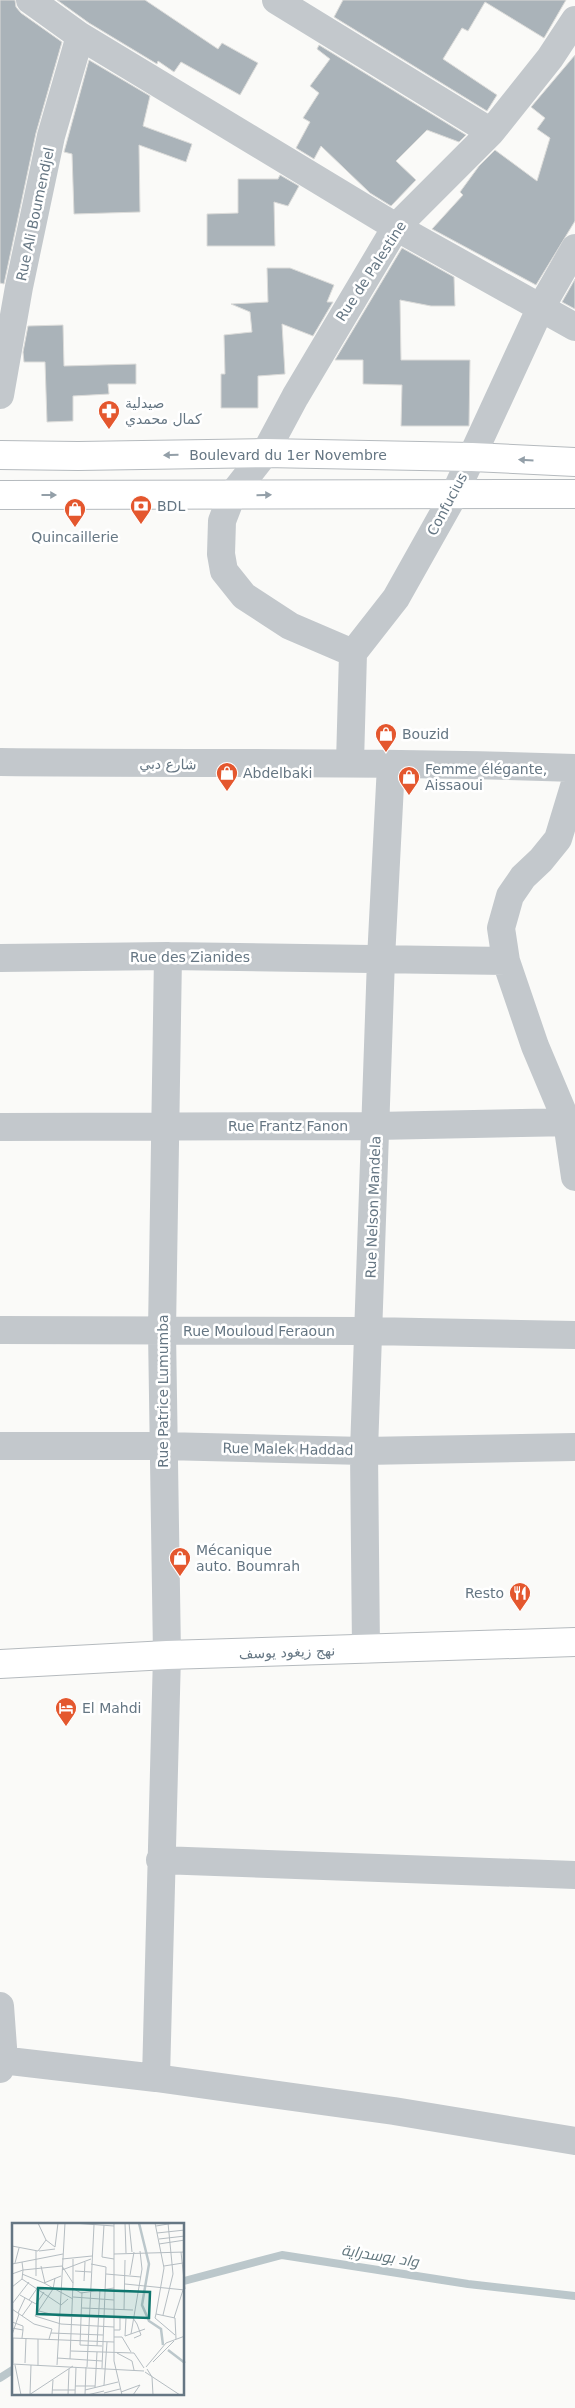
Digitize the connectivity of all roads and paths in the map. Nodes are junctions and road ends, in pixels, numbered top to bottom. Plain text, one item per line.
1 (30, 0) edge
2 (276, 0) edge
3 (575, 20) edge
4 (80, 36) junction
5 (490, 132) junction
6 (396, 227) junction
7 (575, 248) edge
8 (540, 309) junction
9 (575, 327) edge
10 (0, 394) edge
11 (265, 453) junction
12 (0, 455) edge
13 (472, 457) junction
14 (575, 462) edge
15 (454, 493) junction
16 (575, 494) edge
17 (0, 495) edge
18 (232, 496) junction
19 (353, 653) junction
20 (0, 762) edge
21 (350, 763) junction
22 (392, 765) junction
23 (575, 768) edge
24 (575, 782) edge
25 (168, 956) junction
26 (0, 958) edge
27 (381, 959) junction
28 (506, 961) junction
29 (571, 1122) edge
30 (164, 1126) junction
31 (376, 1126) junction
32 (0, 1127) edge
33 (575, 1177) edge
34 (0, 1330) edge
35 (162, 1330) junction
36 (368, 1331) junction
37 (575, 1335) edge
38 (0, 1446) edge
39 (163, 1446) junction
40 (575, 1447) edge
41 (364, 1451) junction
42 (575, 1642) edge
43 (366, 1649) junction
44 (167, 1655) junction
45 (0, 1664) edge
46 (160, 1860) junction
47 (575, 1875) edge
48 (0, 2006) edge
49 (1, 2063) edge
50 (156, 2078) junction
51 (575, 2141) edge

1 - 4 street
2 - 5 street
3 - 5 street, Rue de Palestine
4 - 6 street
4 - 10 street, Rue Ali Boumendjel
5 - 6 street, Rue de Palestine
6 - 8 street
6 - 11 street, Rue de Palestine
7 - 8 street, Confucius
8 - 9 street
8 - 13 street, Confucius
11 -> 12 main road, Boulevard du 1er Novembre
11 - 13 main road, Boulevard du 1er Novembre
11 - 18 street, Rue de Palestine
14 -> 13 main road, Boulevard du 1er Novembre
13 - 15 street, Confucius
15 - 16 main road
18 -> 15 main road
15 - 19 street, Confucius
17 -> 18 main road
18 - 19 street, Rue de Palestine
19 - 21 street
20 - 21 street, شارع دبي
21 - 22 street, شارع دبي
22 - 23 street, شارع دبي
22 - 27 street, Rue Nelson Mandela
24 - 28 street
25 - 26 street, Rue des Zianides
25 - 27 street, Rue des Zianides
25 - 30 street, Rue Patrice Lumumba
27 - 28 street, Rue des Zianides
27 - 31 street, Rue Nelson Mandela
28 - 29 street
29 - 31 street, Rue Frantz Fanon
29 - 33 street
30 - 31 street, Rue Frantz Fanon
30 - 32 street, Rue Frantz Fanon
30 - 35 street, Rue Patrice Lumumba
31 - 36 street, Rue Nelson Mandela
34 - 35 street, Rue Mouloud Feraoun
35 - 36 street, Rue Mouloud Feraoun
35 - 39 street, Rue Patrice Lumumba
36 - 37 street, Rue Mouloud Feraoun
36 - 41 street, Rue Nelson Mandela
38 - 39 street, Rue Malek Haddad
39 - 41 street, Rue Malek Haddad
39 - 44 street, Rue Patrice Lumumba
40 - 41 street, Rue Malek Haddad
41 - 43 street, Rue Nelson Mandela
42 - 43 main road, نهج زيغود يوسف
43 - 44 main road, نهج زيغود يوسف
44 - 45 main road, نهج زيغود يوسف
44 - 46 street, Rue Patrice Lumumba
46 - 47 street
46 - 50 street, Rue Patrice Lumumba
48 - 49 street
49 - 50 street
50 - 51 street

